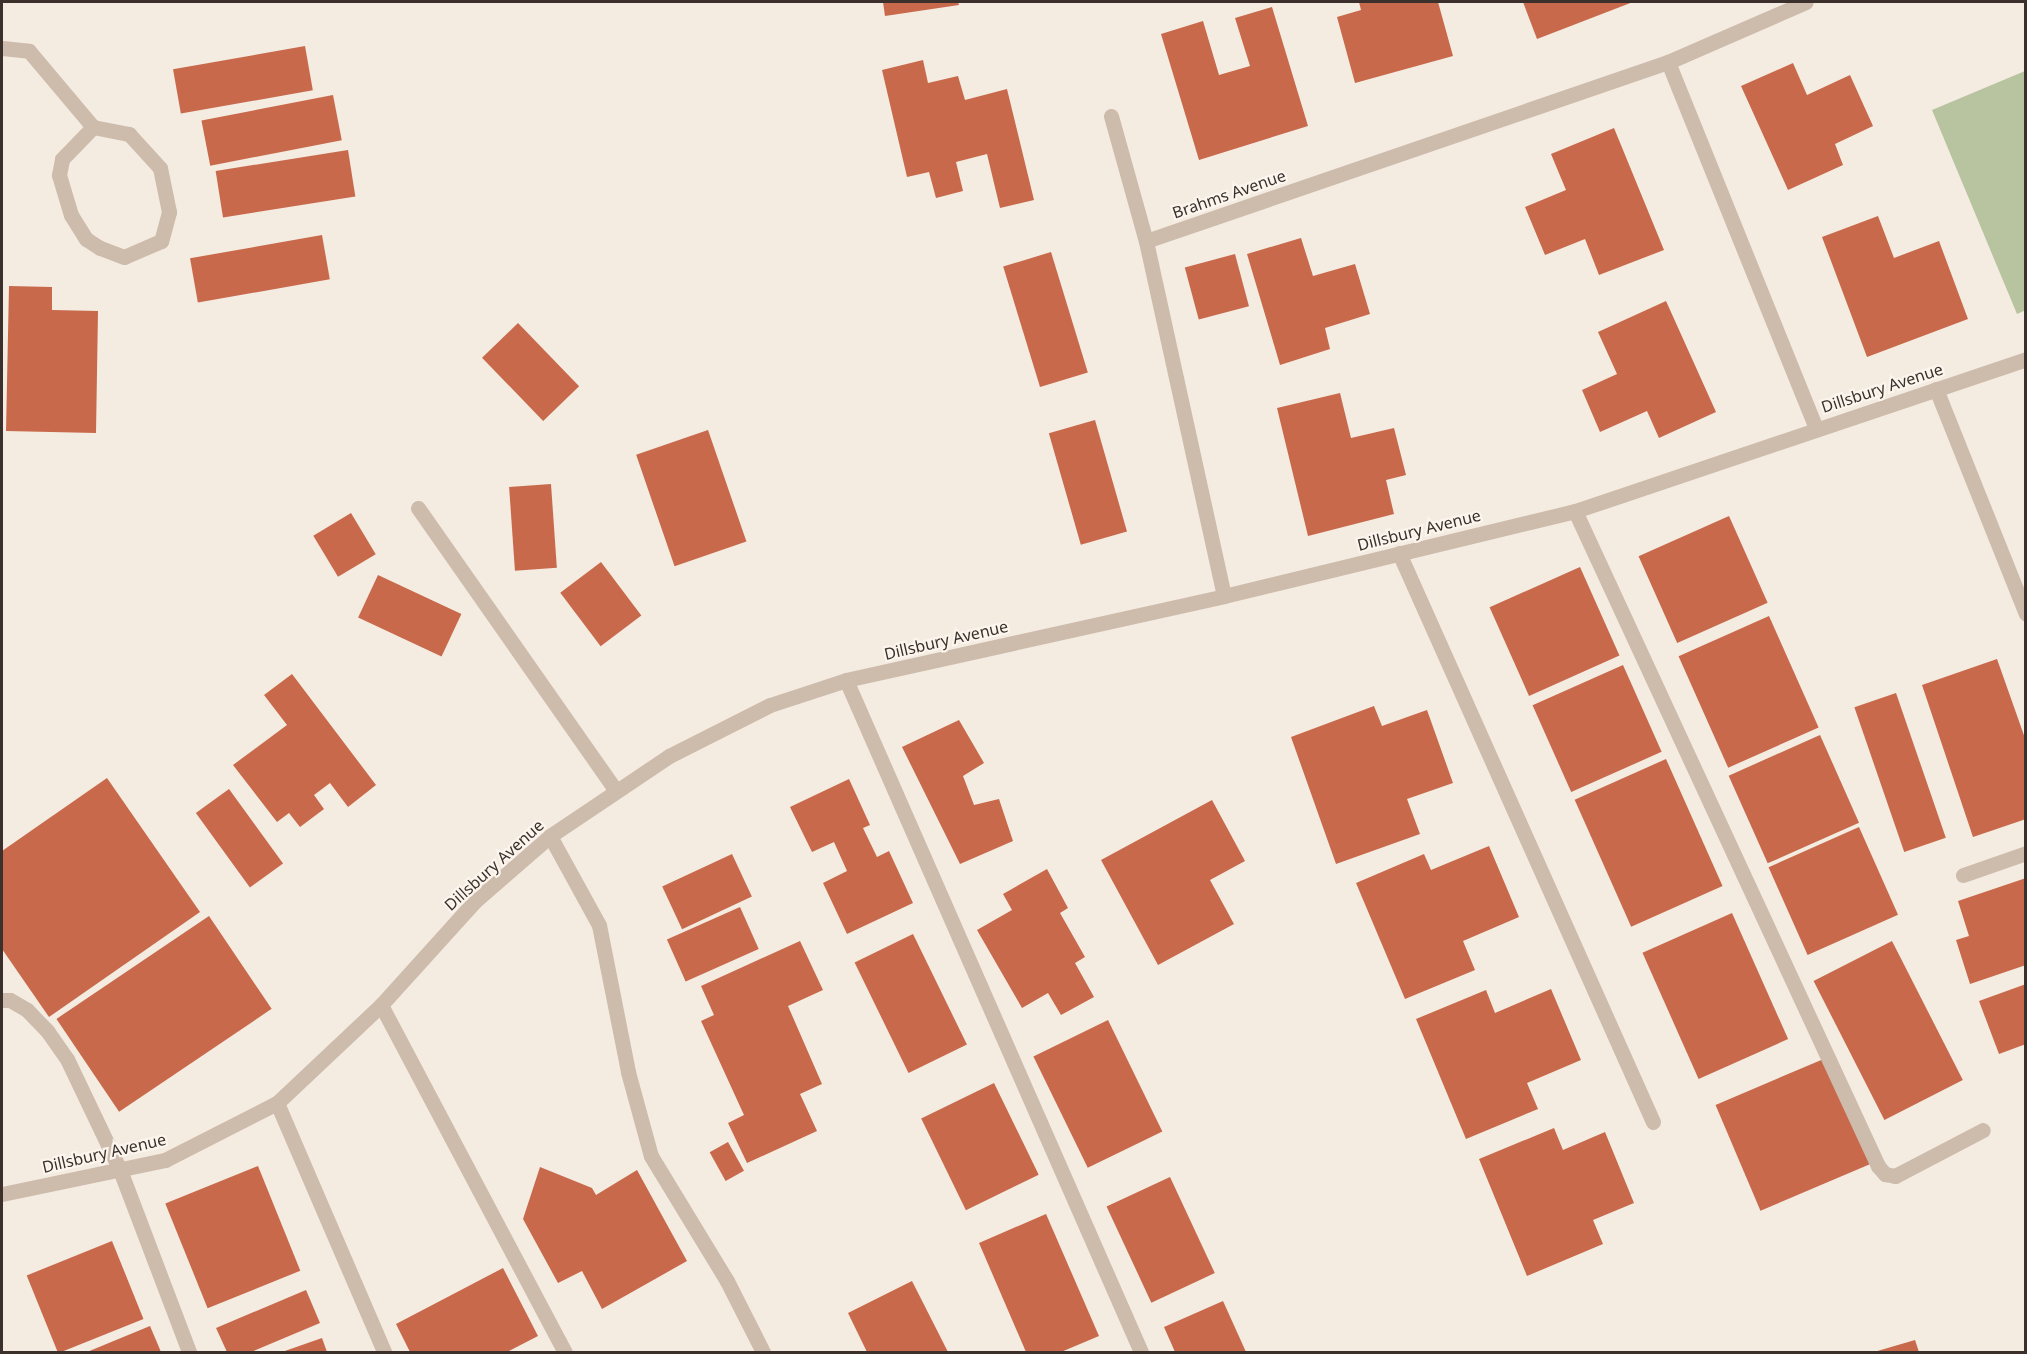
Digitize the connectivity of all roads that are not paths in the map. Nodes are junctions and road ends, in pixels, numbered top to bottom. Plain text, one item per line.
1 (1806, 2) edge
2 (2, 48) edge
3 (1668, 62) junction
4 (1111, 116) dead end
5 (93, 127) junction
6 (1146, 241) junction
7 (2025, 359) edge
8 (1936, 389) junction
9 (1816, 428) junction
10 (418, 508) dead end
11 (1575, 511) junction
12 (1400, 554) junction
13 (1224, 596) junction
14 (2025, 614) edge
15 (846, 680) junction
16 (616, 791) junction
17 (550, 837) junction
18 (2025, 853) edge
19 (1963, 875) dead end
20 (2, 1000) edge
21 (381, 1005) junction
22 (277, 1103) junction
23 (1653, 1122) dead end
24 (1983, 1130) dead end
25 (120, 1170) junction
26 (2, 1194) edge
27 (189, 1353) edge
28 (384, 1353) edge
29 (565, 1353) edge
30 (763, 1353) edge
31 (1141, 1353) edge

1 - 3 street, Brahms Avenue
2 - 5 street
3 - 6 street, Brahms Avenue
3 - 9 street
4 - 6 street
5 - 5 street
6 - 13 street
7 - 8 street, Dillsbury Avenue
8 - 9 street, Dillsbury Avenue
8 - 14 street
9 - 11 street, Dillsbury Avenue
10 - 16 street
11 - 12 street, Dillsbury Avenue
11 - 24 street
12 - 13 street, Dillsbury Avenue
12 - 23 street
13 - 15 street, Dillsbury Avenue
15 - 16 street, Dillsbury Avenue
15 - 31 street
16 - 17 street, Dillsbury Avenue
17 - 21 street, Dillsbury Avenue
17 - 30 street
18 - 19 street
20 - 25 street
21 - 22 street, Dillsbury Avenue
21 - 29 street
22 - 25 street, Dillsbury Avenue
22 - 28 street
25 - 26 street, Dillsbury Avenue
25 - 27 street

